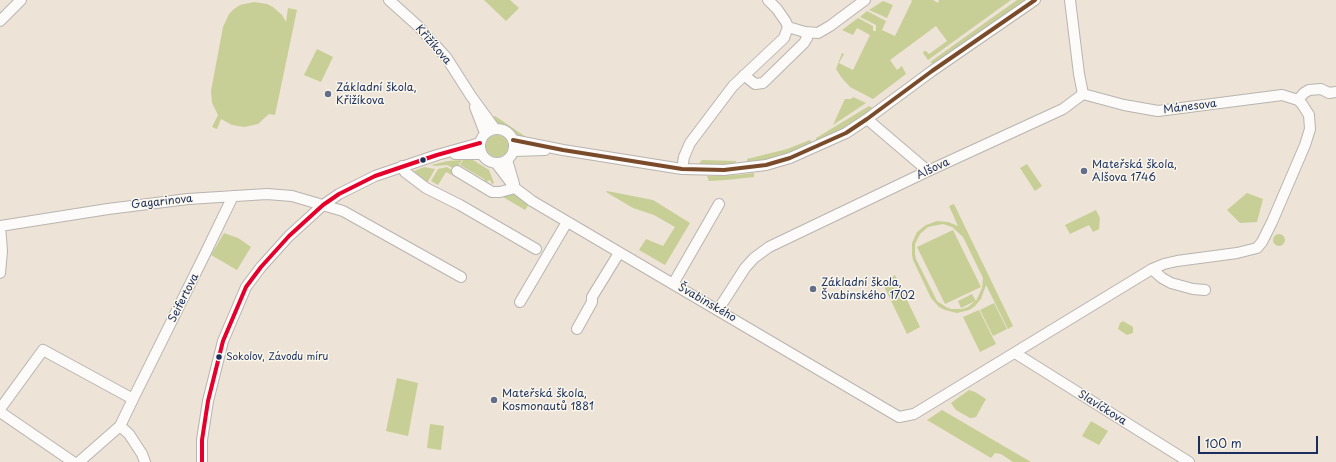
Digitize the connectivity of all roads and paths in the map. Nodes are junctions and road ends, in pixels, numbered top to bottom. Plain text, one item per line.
1 (21, 0) edge
2 (389, 0) edge
3 (768, 0) edge
4 (865, 0) edge
5 (1036, 0) edge
6 (1070, 0) edge
7 (0, 21) edge
8 (788, 27) junction
9 (805, 32) junction
10 (744, 75) junction
11 (1336, 92) edge
12 (1083, 94) junction
13 (471, 96) junction
14 (1298, 100) junction
15 (867, 119) junction
16 (496, 129) junction
17 (485, 133) junction
18 (513, 140) junction
19 (480, 143) junction
20 (563, 150) junction
21 (514, 151) junction
22 (482, 154) junction
23 (437, 155) junction
24 (507, 160) junction
25 (496, 163) junction
26 (402, 166) junction
27 (682, 169) junction
28 (457, 171) dead end
29 (928, 171) junction
30 (515, 188) junction
31 (233, 196) junction
32 (719, 204) dead end
33 (323, 205) junction
34 (567, 222) junction
35 (0, 226) edge
36 (536, 248) dead end
37 (619, 253) junction
38 (1152, 269) junction
39 (0, 273) edge
40 (462, 277) dead end
41 (673, 284) junction
42 (1205, 290) dead end
43 (520, 302) dead end
44 (718, 310) junction
45 (577, 329) dead end
46 (1015, 353) junction
47 (132, 399) junction
48 (0, 411) edge
49 (120, 426) junction
50 (73, 462) edge
51 (79, 462) edge
52 (145, 462) edge
53 (202, 462) edge
54 (1189, 462) edge

1 - 7 street
2 - 13 street, Křižíkova
3 - 8 street
4 - 9 street
5 - 15 street
6 - 12 street
8 - 9 street
8 - 10 street
9 - 10 street
10 - 27 street
11 - 14 street
12 - 14 street, Mánesova
12 - 29 street, Alšova
13 - 16 street, Křižíkova
13 - 17 street, Křižíkova
14 - 38 street
15 - 27 street
15 - 29 street
16 - 17 street
16 - 18 street
17 - 19 street
18 - 20 street
18 - 21 street
19 - 22 street
19 - 23 street
20 - 21 street
20 - 27 street
21 - 24 street
22 - 23 street
22 - 25 street
23 - 26 street
24 - 25 street
24 - 30 street
25 - 30 street, Švabinského
26 - 33 street
26 - 36 street
28 - 30 street
29 - 44 street, Alšova
30 - 34 street, Švabinského
31 - 33 street, Gagarinova
31 - 35 street, Gagarinova
31 - 47 street, Seifertova
32 - 41 street
33 - 40 street, Gagarinova
33 - 53 street
34 - 37 street, Švabinského
34 - 43 street
35 - 39 street
37 - 41 street, Švabinského
37 - 45 street
38 - 42 street
38 - 46 street
41 - 44 street, Švabinského
44 - 46 street, Švabinského
46 - 54 street, Slavíčkova
47 - 48 street
47 - 49 street, Seifertova
48 - 50 street
49 - 51 street, Seifertova
49 - 52 street

